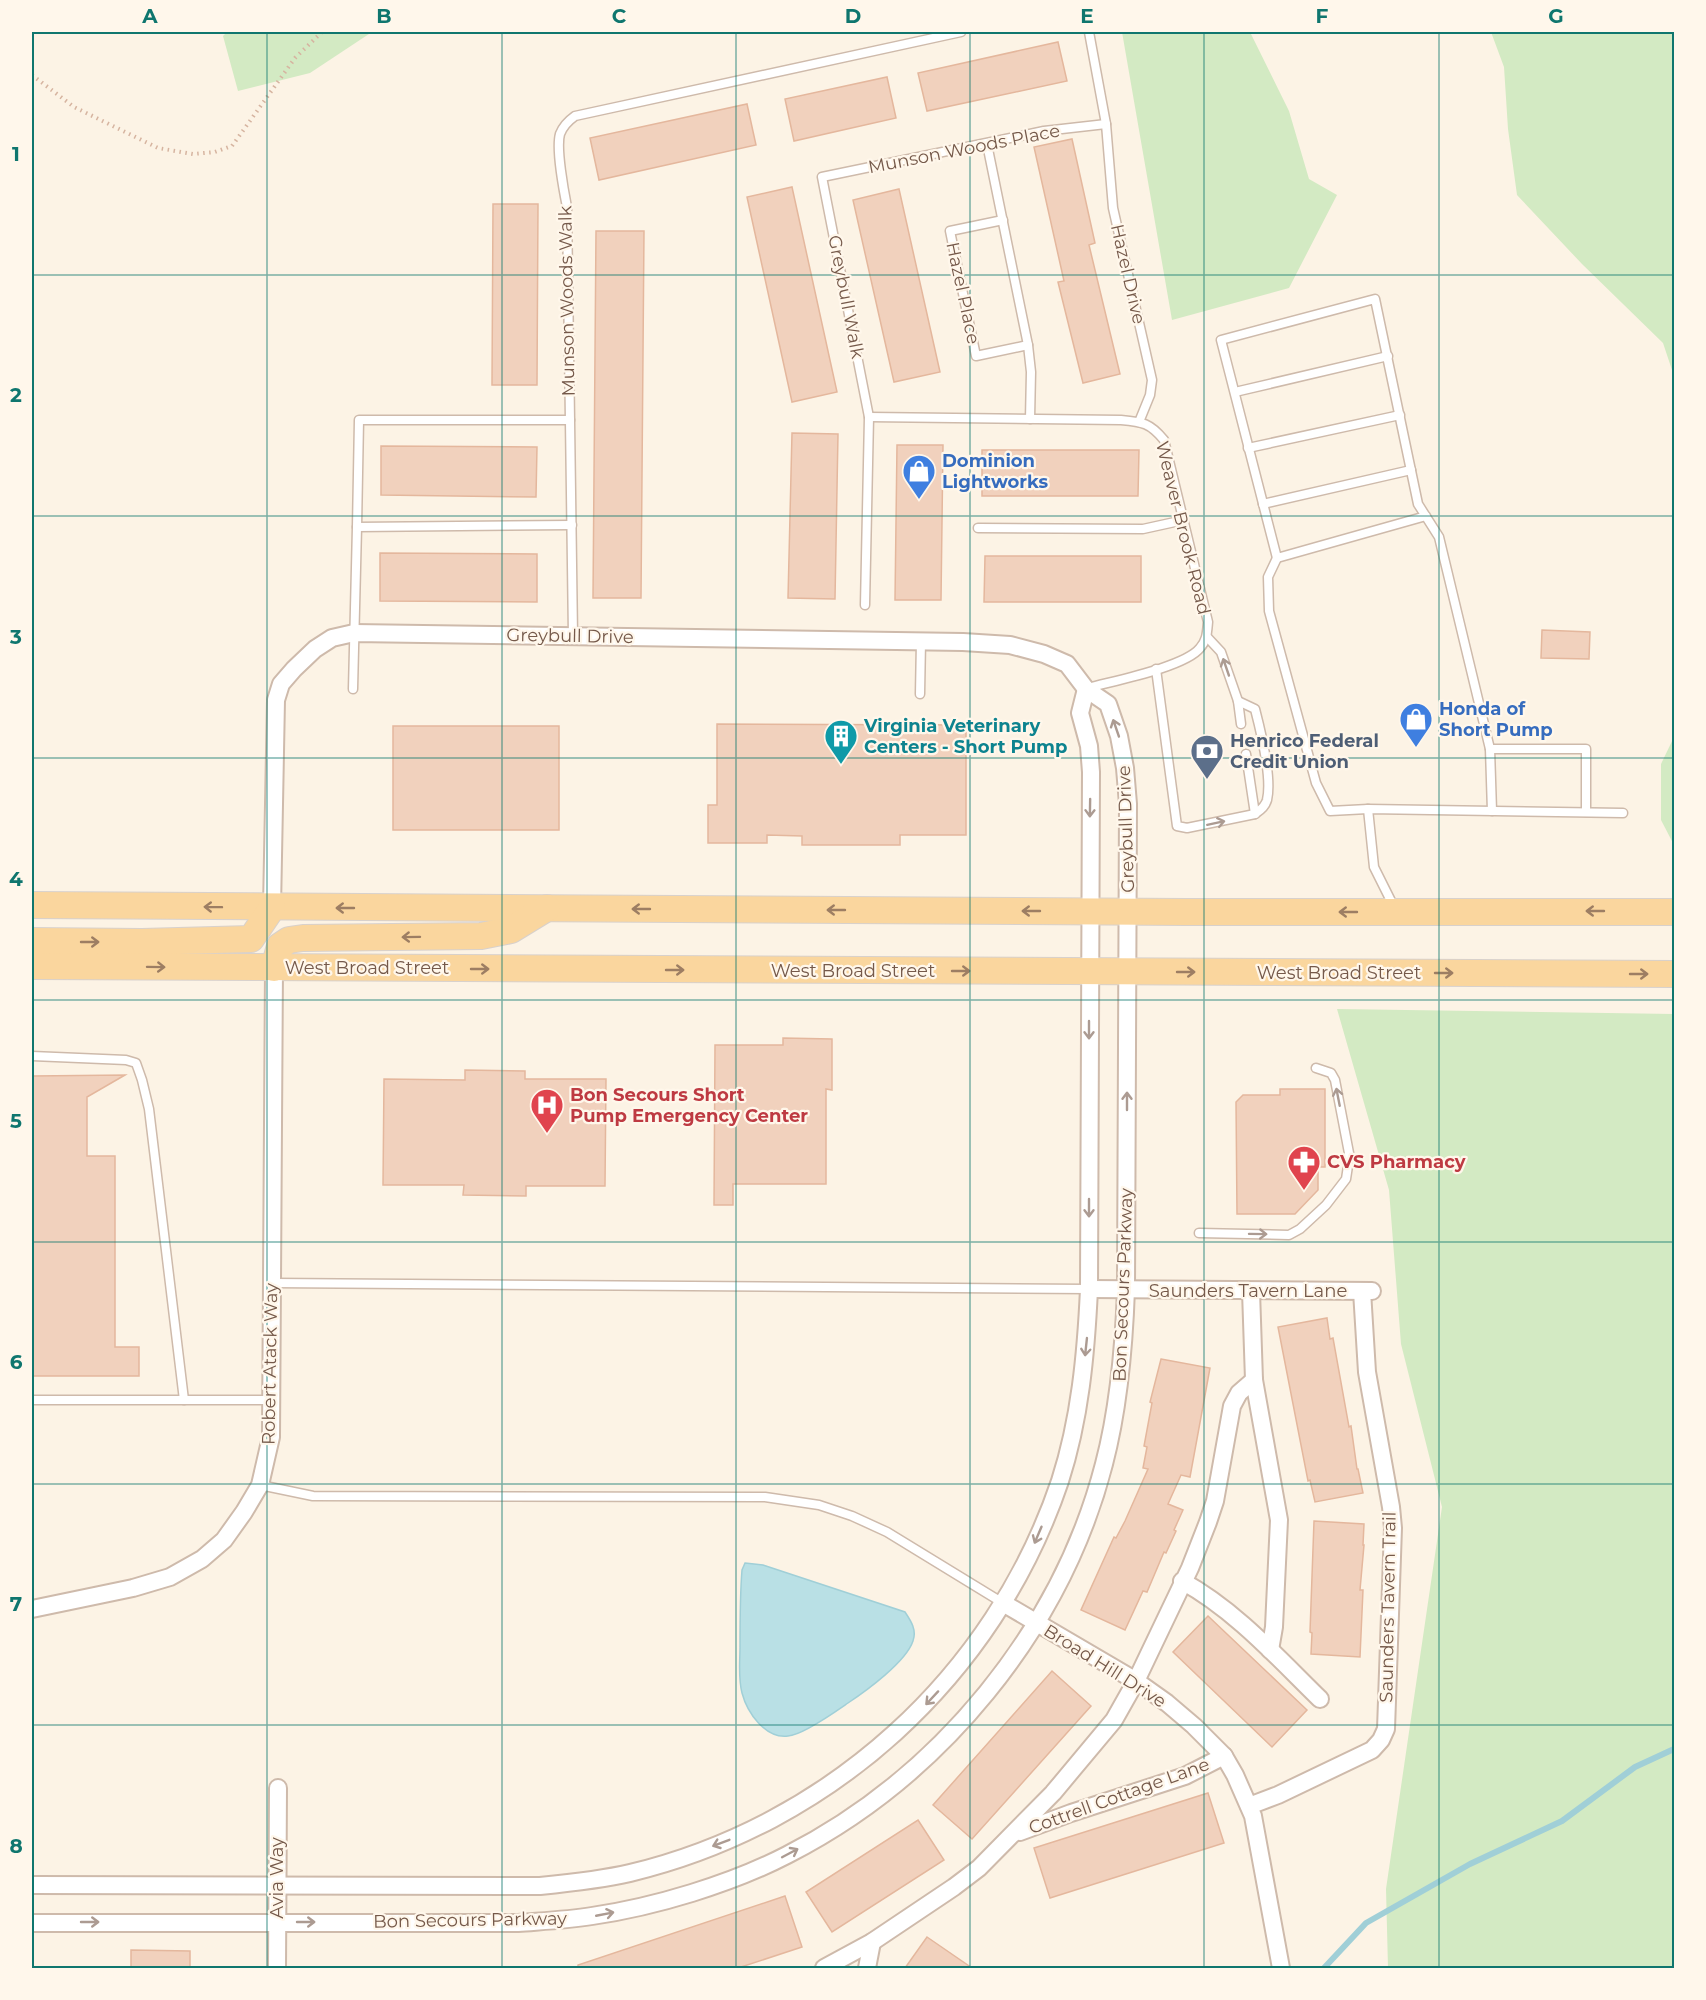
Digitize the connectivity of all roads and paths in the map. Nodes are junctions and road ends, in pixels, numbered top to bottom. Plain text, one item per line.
1 (322, 32) edge
2 (961, 32) edge
3 (1089, 32) edge
4 (32, 75) edge
5 (1106, 123) junction
6 (987, 144) junction
7 (822, 177) joint
8 (1003, 220) junction
9 (1028, 345) junction
10 (1388, 356) junction
11 (1235, 392) junction
12 (1400, 415) junction
13 (869, 417) junction
14 (1030, 419) junction
15 (570, 420) junction
16 (1139, 422) junction
17 (1248, 448) junction
18 (1411, 470) junction
19 (1263, 504) junction
20 (1426, 516) junction
21 (1184, 520) junction
22 (572, 525) junction
23 (357, 527) junction
24 (978, 528) dead end
25 (1277, 558) junction
26 (865, 605) dead end
27 (354, 633) junction
28 (573, 636) junction
29 (1207, 637) junction
30 (921, 641) junction
31 (1156, 669) junction
32 (353, 689) dead end
33 (1086, 689) junction
34 (920, 694) dead end
35 (1238, 701) junction
36 (1241, 724) dead end
37 (1490, 749) junction
38 (1246, 754) dead end
39 (1368, 809) junction
40 (1492, 811) junction
41 (1586, 812) junction
42 (1623, 813) dead end
43 (1255, 814) junction
44 (32, 905) edge
45 (272, 908) junction
46 (547, 908) junction
47 (1090, 911) junction
48 (1128, 911) junction
49 (1397, 912) junction
50 (1674, 912) edge
51 (32, 941) edge
52 (32, 966) edge
53 (274, 968) junction
54 (1090, 972) junction
55 (1127, 972) junction
56 (1674, 974) edge
57 (32, 1056) edge
58 (1316, 1068) dead end
59 (1199, 1233) dead end
60 (272, 1283) junction
61 (1089, 1289) junction
62 (1126, 1289) junction
63 (1251, 1291) junction
64 (1367, 1291) joint
65 (1254, 1380) junction
66 (32, 1400) edge
67 (184, 1400) junction
68 (271, 1400) junction
69 (260, 1485) junction
70 (1182, 1581) junction
71 (1003, 1604) junction
72 (32, 1609) edge
73 (1036, 1623) junction
74 (1270, 1650) junction
75 (1136, 1681) junction
76 (1320, 1699) dead end
77 (1224, 1756) junction
78 (278, 1788) dead end
79 (1249, 1806) junction
80 (1014, 1834) junction
81 (32, 1885) edge
82 (276, 1886) junction
83 (276, 1922) junction
84 (32, 1923) edge
85 (872, 1942) junction
86 (276, 1968) edge
87 (825, 1968) edge
88 (867, 1968) edge
89 (1281, 1968) edge

1 - 4 path
2 - 15 lane, Munson Woods Walk
3 - 5 lane
5 - 6 lane, Munson Woods Place
5 - 16 lane, Hazel Drive
6 - 7 lane, Munson Woods Place
6 - 8 lane
7 - 13 lane, Greybull Walk
8 - 9 lane
8 - 9 lane, Hazel Place
9 - 14 lane
10 - 11 lane
10 - 11 lane
10 - 12 lane
11 - 17 lane
12 - 17 lane
12 - 18 lane
13 - 14 lane, Weaver Brook Road
13 - 26 lane, Greybull Walk
14 - 16 lane, Weaver Brook Road
15 - 22 lane, Munson Woods Walk
15 - 23 lane
16 - 21 lane, Weaver Brook Road
17 - 19 lane
18 - 19 lane
18 - 20 lane
19 - 25 lane
20 - 25 lane
20 - 37 lane
21 - 24 lane
21 - 29 lane, Weaver Brook Road
22 - 23 lane
22 - 28 lane, Munson Woods Walk
23 - 27 lane
25 - 39 lane
27 - 28 street, Greybull Drive
27 - 32 lane
27 - 45 street, Greybull Drive
28 - 30 street, Greybull Drive
29 - 31 lane, Weaver Brook Road
35 -> 29 lane
30 - 33 street, Greybull Drive
30 - 34 lane
31 - 33 lane, Weaver Brook Road
31 -> 43 lane
33 -> 47 street, Greybull Drive
48 -> 33 street, Greybull Drive
35 - 36 lane
35 - 43 lane
37 - 40 lane
37 - 41 lane
38 - 43 lane
39 - 40 lane
39 - 49 lane
40 - 41 lane
41 - 42 lane
45 -> 44 main road
46 -> 45 main road
51 -> 45 main road
47 -> 46 main road
46 -> 53 main road
47 - 48 main road
47 - 54 street, Greybull Drive
49 -> 48 main road
48 - 55 street, Greybull Drive
50 -> 49 main road
52 -> 53 main road, West Broad Street
53 -> 54 main road, West Broad Street
53 - 60 street, Robert Atack Way
54 - 55 main road, West Broad Street
54 -> 61 street, Bon Secours Parkway
55 -> 56 main road, West Broad Street
62 -> 55 street, Bon Secours Parkway
57 - 67 lane
59 -> 58 lane
60 - 61 lane
60 - 68 street, Robert Atack Way
61 - 62 street, Saunders Tavern Lane
61 -> 71 street, Bon Secours Parkway
62 - 63 street, Saunders Tavern Lane
62 - 73 street, Bon Secours Parkway
63 - 64 street, Saunders Tavern Lane
63 - 65 street
64 - 79 street, Saunders Tavern Trail
65 - 70 street
65 - 74 street
66 - 67 lane
67 - 68 lane
68 - 69 street, Robert Atack Way
69 - 71 lane
69 - 72 street, Robert Atack Way
70 - 74 street
70 - 75 street
71 - 73 street, Broad Hill Drive
71 -> 82 street, Bon Secours Parkway
73 - 75 street, Broad Hill Drive
83 -> 73 street, Bon Secours Parkway
74 - 76 street
75 - 77 street, Broad Hill Drive
75 - 80 street
77 - 79 street, Broad Hill Drive
77 - 80 street, Cottrell Cottage Lane
78 - 82 street, Avia Way
79 - 89 street, Broad Hill Drive
80 - 85 street
81 - 82 street, Bon Secours Parkway
82 - 83 street, Avia Way
84 -> 83 street, Bon Secours Parkway
83 - 86 street, Avia Way
85 - 87 street
85 - 88 street

